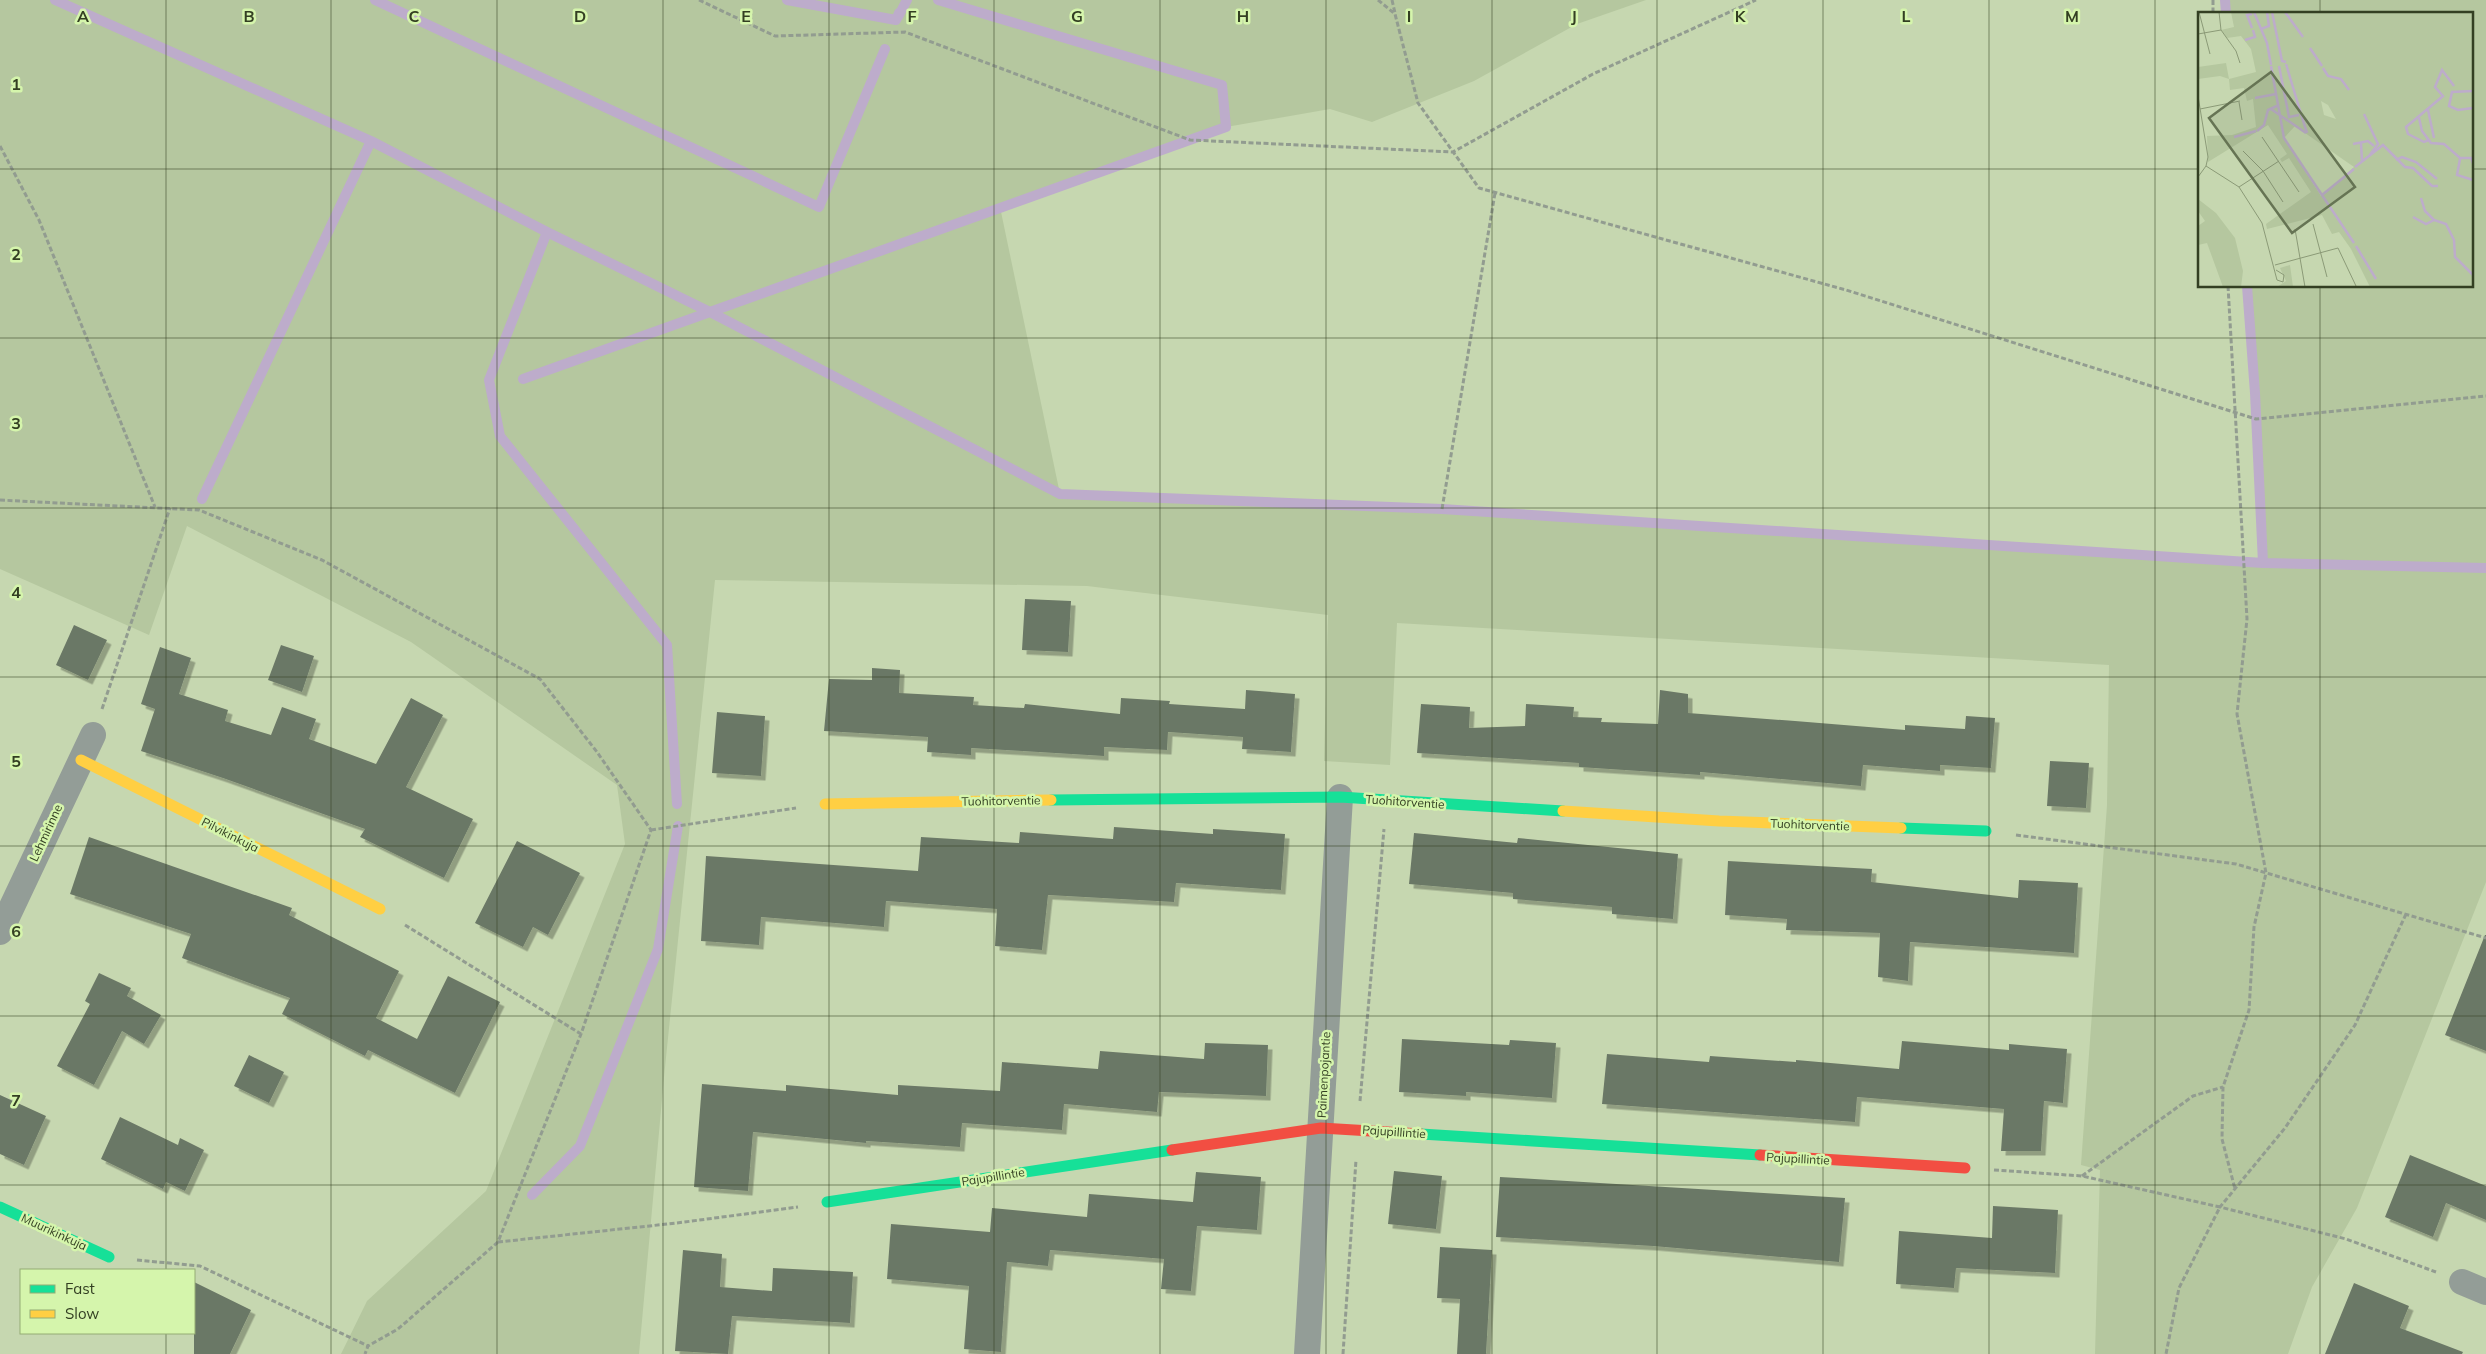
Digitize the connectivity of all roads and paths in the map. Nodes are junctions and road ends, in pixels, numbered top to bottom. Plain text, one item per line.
1 (699, 0) edge
2 (1378, 0) edge
3 (1392, 0) edge
4 (1756, 0) edge
5 (1395, 14) junction
6 (0, 146) edge
7 (1453, 152) junction
8 (1495, 193) junction
9 (2228, 288) edge
10 (2486, 396) edge
11 (2235, 412) junction
12 (0, 500) edge
13 (155, 507) junction
14 (170, 508) junction
15 (1442, 509) dead end
16 (93, 735) joint
17 (81, 760) junction
18 (1340, 797) junction
19 (1386, 802) junction
20 (825, 804) joint
21 (651, 830) junction
22 (1986, 831) joint
23 (2266, 873) junction
24 (380, 909) joint
25 (2406, 914) junction
26 (0, 932) edge
27 (2486, 938) edge
28 (581, 1034) junction
29 (2223, 1087) junction
30 (1321, 1128) junction
31 (1358, 1130) junction
32 (1965, 1168) joint
33 (2082, 1176) junction
34 (2235, 1189) junction
35 (827, 1202) joint
36 (0, 1207) edge
37 (2220, 1207) junction
38 (498, 1242) junction
39 (109, 1257) joint
40 (2462, 1282) joint
41 (2486, 1292) edge
42 (368, 1346) junction
43 (365, 1354) edge
44 (1307, 1354) edge
45 (1342, 1354) edge
46 (2166, 1354) edge

1 - 7 path
2 - 5 path
3 - 5 path
4 - 7 path
5 - 7 path
6 - 13 path
7 - 8 path
8 - 11 path
8 - 15 path
9 - 11 path
10 - 11 path
11 - 23 path
12 - 13 path
13 - 14 path
14 - 16 path
14 - 21 path
16 - 17 street, Lehmirinne
17 - 24 street, Pilvikinkuja
17 - 26 street, Lehmirinne
18 - 19 street, Tuohitorventie
18 - 20 street, Tuohitorventie
18 - 30 street, Paimenpojantie
19 - 22 street, Tuohitorventie
19 - 31 path
20 - 21 path
21 - 28 path
22 - 23 path
23 - 25 path
23 - 29 path
24 - 28 path
25 - 27 path
25 - 34 path
28 - 38 path
29 - 33 path
29 - 34 path
30 - 31 street, Pajupillintie
30 - 35 street, Pajupillintie
30 - 44 street, Paimenpojantie
31 - 32 street, Pajupillintie
31 - 45 path
32 - 33 path
33 - 37 path
34 - 37 path
35 - 38 path
36 - 39 street, Muurikinkuja
37 - 40 path
37 - 46 path
38 - 42 path
39 - 42 path
40 - 41 street
42 - 43 path

